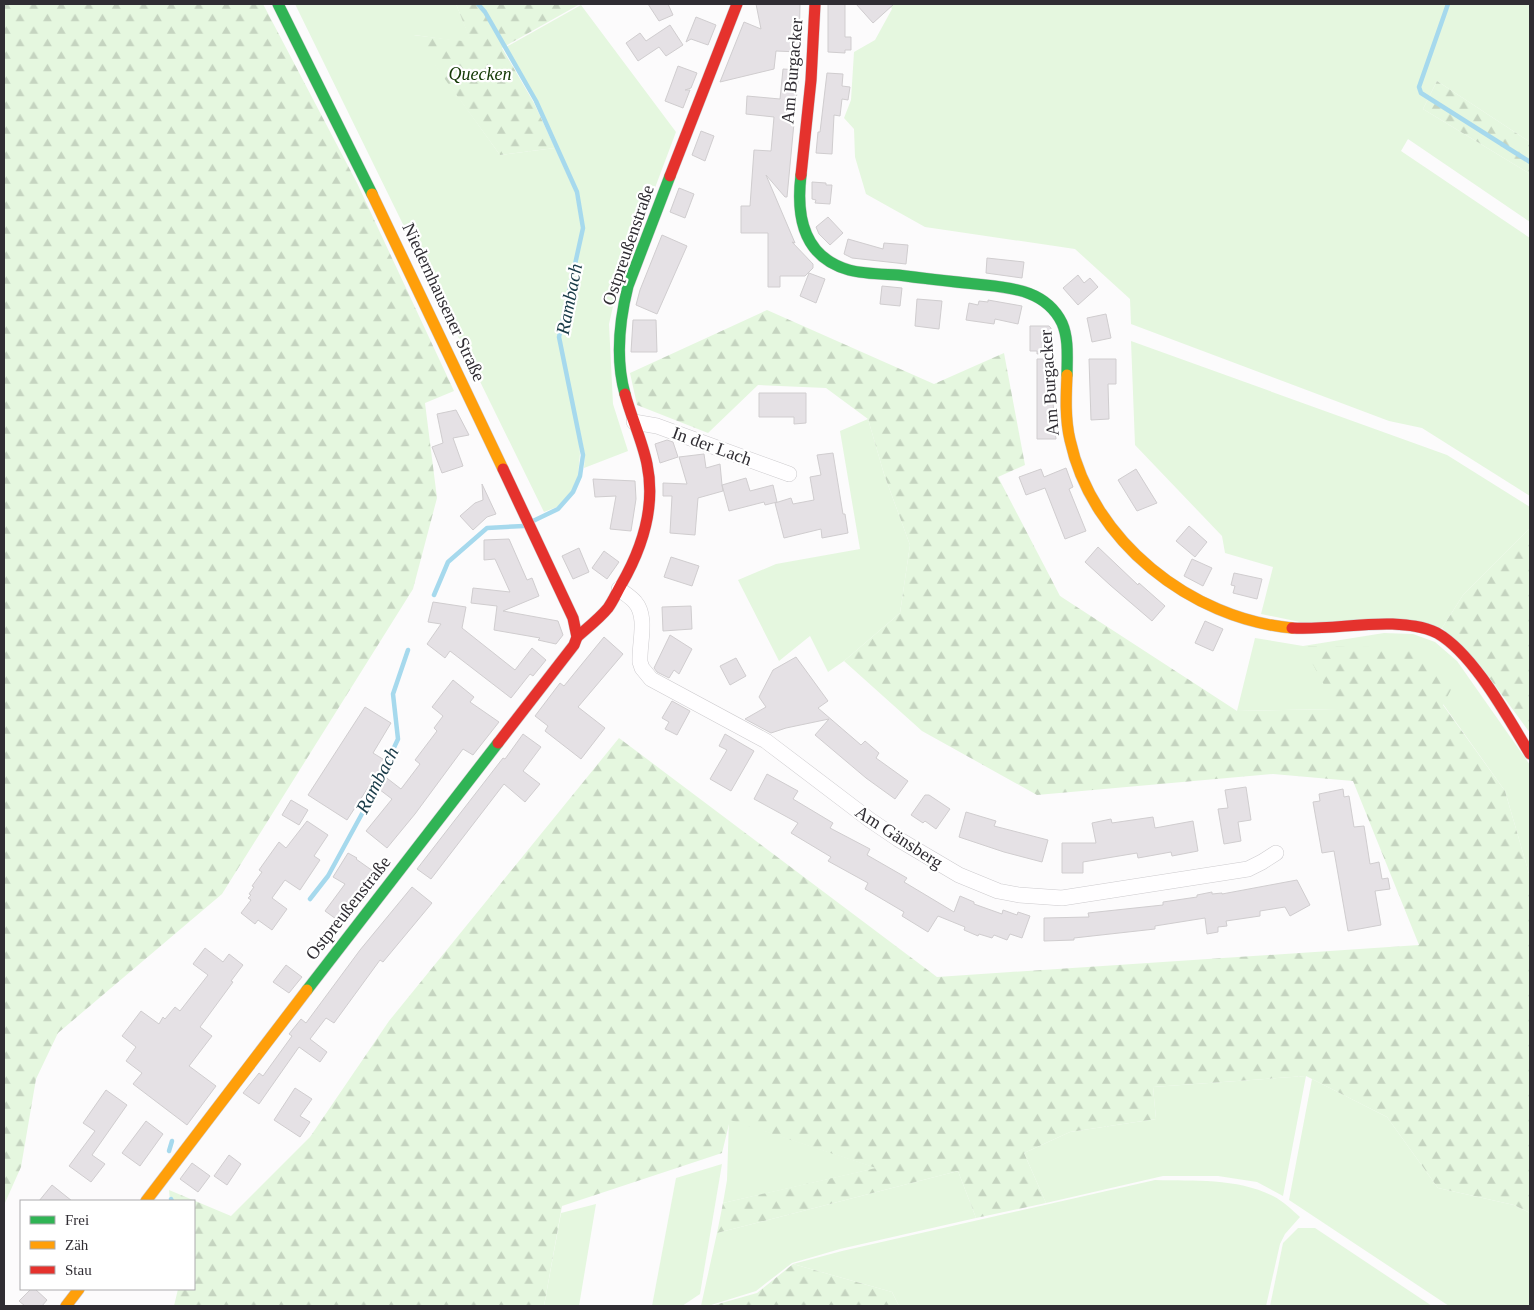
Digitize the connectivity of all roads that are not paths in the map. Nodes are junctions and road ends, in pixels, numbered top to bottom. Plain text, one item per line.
1 (278, 4) edge
2 (737, 4) edge
3 (815, 4) edge
4 (634, 422) junction
5 (789, 474) dead end
6 (619, 589) junction
7 (573, 618) junction
8 (577, 637) junction
9 (1530, 754) edge
10 (1276, 853) dead end
11 (147, 1200) edge
12 (78, 1290) edge
13 (66, 1306) edge

1 - 7 street, Niedernhausener Straße
2 - 4 street, Ostpreußenstraße
3 - 9 street, Am Burgacker
4 - 5 street, In der Lach
4 - 6 street, Ostpreußenstraße
6 - 7 street, Ostpreußenstraße
6 - 8 street, Ostpreußenstraße
6 - 10 street, Am Gänsberg
7 - 8 street
8 - 11 street, Ostpreußenstraße
12 - 13 street

